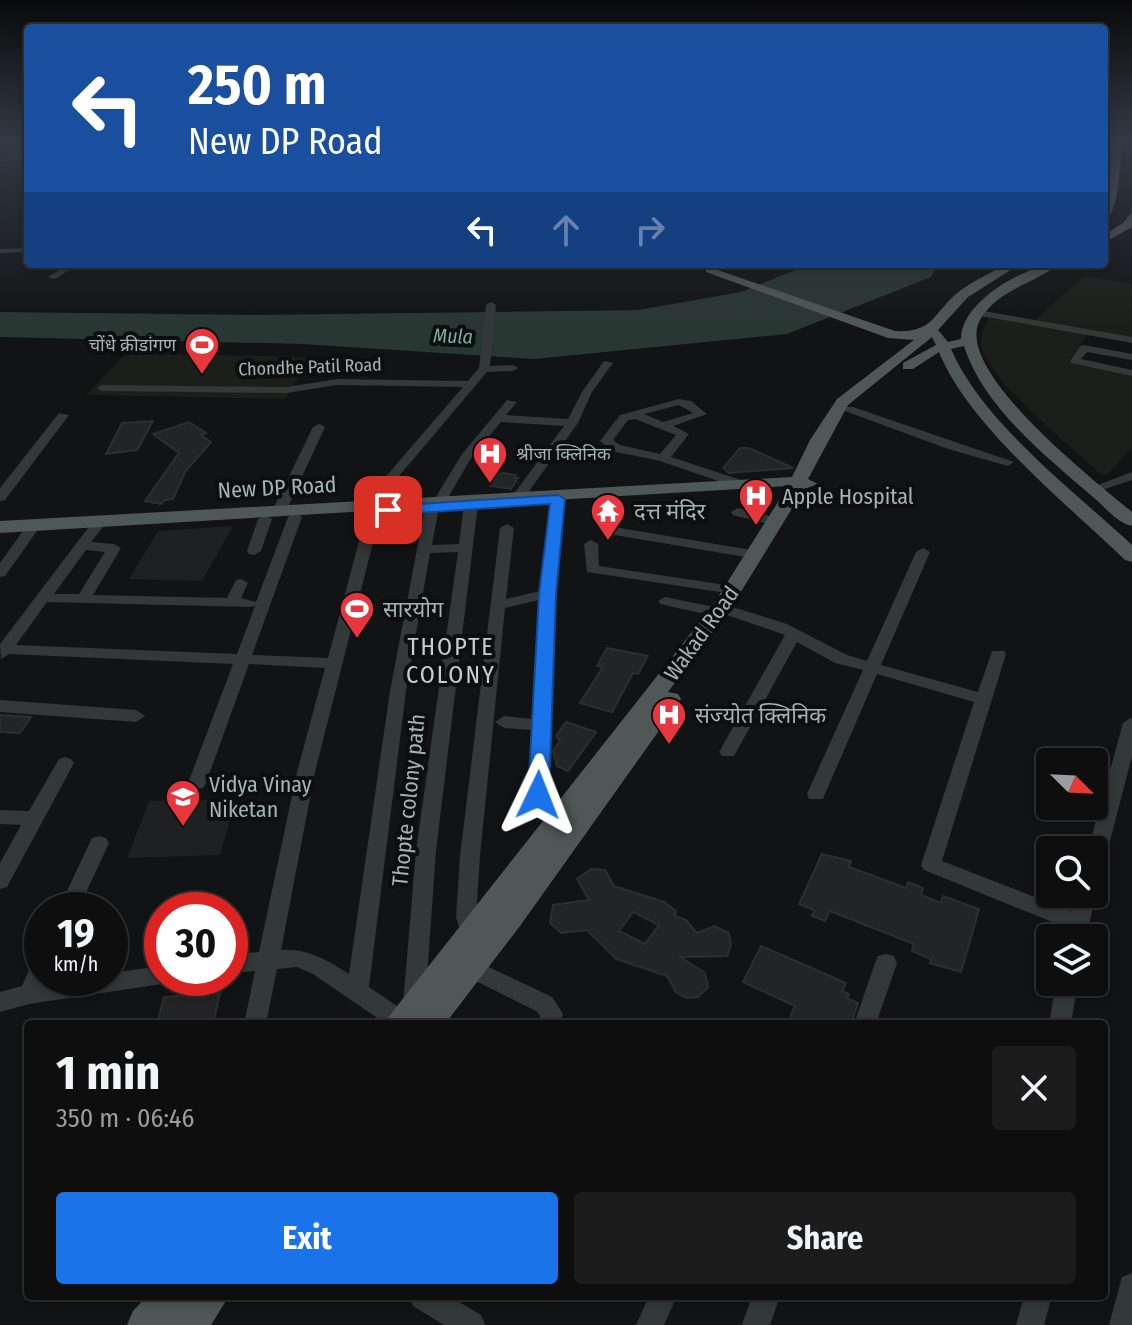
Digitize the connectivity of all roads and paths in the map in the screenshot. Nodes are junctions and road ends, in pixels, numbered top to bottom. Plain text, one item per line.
1 (1108, 219) edge
2 (1131, 222) edge
3 (1108, 237) edge
4 (24, 250) edge
5 (0, 251) edge
6 (68, 268) edge
7 (1007, 268) edge
8 (1046, 268) edge
9 (710, 269) dead end
10 (696, 270) dead end
11 (52, 277) dead end
12 (491, 305) dead end
13 (978, 313) junction
14 (937, 337) junction
15 (967, 338) junction
16 (1132, 340) edge
17 (908, 356) junction
18 (1132, 357) edge
19 (608, 363) dead end
20 (484, 366) junction
21 (513, 368) dead end
22 (1132, 373) edge
23 (959, 382) junction
24 (471, 384) junction
25 (102, 388) dead end
26 (511, 402) dead end
27 (849, 409) junction
28 (628, 414) junction
29 (63, 415) dead end
30 (498, 418) junction
31 (572, 423) junction
32 (662, 425) junction
33 (319, 427) dead end
34 (663, 458) junction
35 (1008, 462) dead end
36 (1132, 476) edge
37 (737, 483) junction
38 (801, 487) junction
39 (1096, 488) junction
40 (519, 495) junction
41 (0, 497) edge
42 (558, 499) junction
43 (436, 504) junction
44 (471, 504) junction
45 (375, 508) junction
46 (738, 512) dead end
47 (280, 515) junction
48 (1130, 518) edge
49 (777, 522) junction
50 (96, 527) junction
51 (507, 528) dead end
52 (0, 530) edge
53 (30, 531) junction
54 (614, 531) dead end
55 (591, 544) dead end
56 (82, 546) junction
57 (464, 548) junction
58 (424, 549) junction
59 (254, 551) dead end
60 (923, 552) dead end
61 (757, 555) junction
62 (1132, 556) edge
63 (0, 573) edge
64 (241, 583) dead end
65 (547, 594) junction
66 (45, 598) junction
67 (84, 598) junction
68 (665, 601) dead end
69 (232, 602) junction
70 (250, 603) dead end
71 (499, 605) junction
72 (727, 605) junction
73 (794, 633) junction
74 (2, 652) edge
75 (998, 654) dead end
76 (244, 660) junction
77 (334, 663) junction
78 (872, 668) junction
79 (984, 699) junction
80 (0, 706) edge
81 (136, 716) dead end
82 (504, 722) dead end
83 (1132, 723) edge
84 (541, 725) junction
85 (728, 752) dead end
86 (65, 763) dead end
87 (197, 783) dead end
88 (816, 794) dead end
89 (0, 817) edge
90 (35, 818) junction
91 (559, 820) junction
92 (1102, 836) edge
93 (99, 843) dead end
94 (0, 881) edge
95 (76, 892) edge
96 (1062, 924) edge
97 (471, 936) junction
98 (267, 958) junction
99 (248, 961) edge
100 (886, 963) dead end
101 (470, 967) junction
102 (357, 993) junction
103 (24, 995) edge
104 (1065, 996) edge
105 (0, 1002) edge
106 (256, 1020) edge
107 (409, 1020) edge
108 (550, 1020) edge
109 (866, 1020) edge
110 (1061, 1020) edge
111 (1132, 1287) edge
112 (169, 1300) edge
113 (207, 1300) edge
114 (430, 1300) edge
115 (661, 1300) edge
116 (765, 1300) edge
117 (1037, 1300) edge
118 (147, 1325) edge
119 (186, 1325) edge
120 (471, 1325) edge
121 (650, 1325) edge
122 (756, 1325) edge
123 (1030, 1325) edge
124 (1123, 1325) edge

1 - 2 main road
2 - 3 main road
4 - 5 street
6 - 11 street
7 - 14 main road, Wakad Road
8 - 13 main road
9 - 14 main road
10 - 17 main road
12 - 20 street
13 - 15 main road
13 - 16 street
14 - 15 main road, Wakad Road
14 - 17 main road, Wakad Road
14 - 17 main road, Wakad Road
14 - 23 main road
15 - 39 main road
17 - 23 main road
17 - 27 main road, Wakad Road
17 - 38 main road, Wakad Road
18 - 22 street
19 - 31 street
20 - 21 street
20 - 24 street
23 - 62 main road
24 - 25 street, Chondhe Patil Road
24 - 45 street
26 - 30 street
27 - 35 street
27 - 38 main road, Wakad Road
28 - 32 street
28 - 32 street
28 - 34 street
29 - 41 street
30 - 31 street
30 - 43 street
31 - 40 street
32 - 34 street
33 - 47 street
34 - 37 street
36 - 39 street
37 - 38 main road, New DP Road
37 - 40 main road, New DP Road
38 - 42 main road, New DP Road
38 - 49 main road, Wakad Road
38 - 72 main road, Wakad Road
39 - 48 main road
40 - 43 main road, New DP Road
42 - 44 main road, New DP Road
42 - 65 street
43 - 44 main road, New DP Road
43 - 45 main road, New DP Road
43 - 58 street
44 - 57 street, Thopte colony path
45 - 47 main road, New DP Road
45 - 77 street
46 - 49 street
47 - 50 main road, New DP Road
47 - 52 main road, New DP Road
47 - 59 street
47 - 76 street
49 - 61 main road, Wakad Road
50 - 53 main road, New DP Road
50 - 56 street
51 - 71 street
52 - 53 main road, New DP Road
53 - 63 street
54 - 61 street
55 - 72 street
56 - 66 street
56 - 67 street
57 - 58 street
57 - 107 street, Thopte colony path
58 - 102 street
60 - 78 street
61 - 72 main road, Wakad Road
64 - 69 street
65 - 71 street
65 - 84 street
66 - 67 street
66 - 74 street
67 - 69 street
68 - 72 street
69 - 70 street
71 - 97 street
72 - 73 street
72 - 91 main road, Wakad Road
72 - 101 main road, Wakad Road
73 - 78 street
73 - 85 street
74 - 76 street
75 - 79 street
76 - 77 street
76 - 87 street
77 - 98 street
78 - 79 street
78 - 88 street
79 - 96 street
80 - 81 street
82 - 84 street
83 - 92 street
84 - 91 street
86 - 90 street
89 - 90 street
90 - 94 street
91 - 97 main road, Wakad Road
93 - 95 street
97 - 107 main road, Wakad Road
98 - 99 street
98 - 102 street
98 - 106 street
100 - 109 street
101 - 107 main road, Wakad Road
101 - 108 street
102 - 107 street
103 - 105 street
104 - 110 street
111 - 124 street
112 - 118 main road
113 - 119 main road
114 - 120 street
115 - 121 street
116 - 122 street
117 - 123 street

